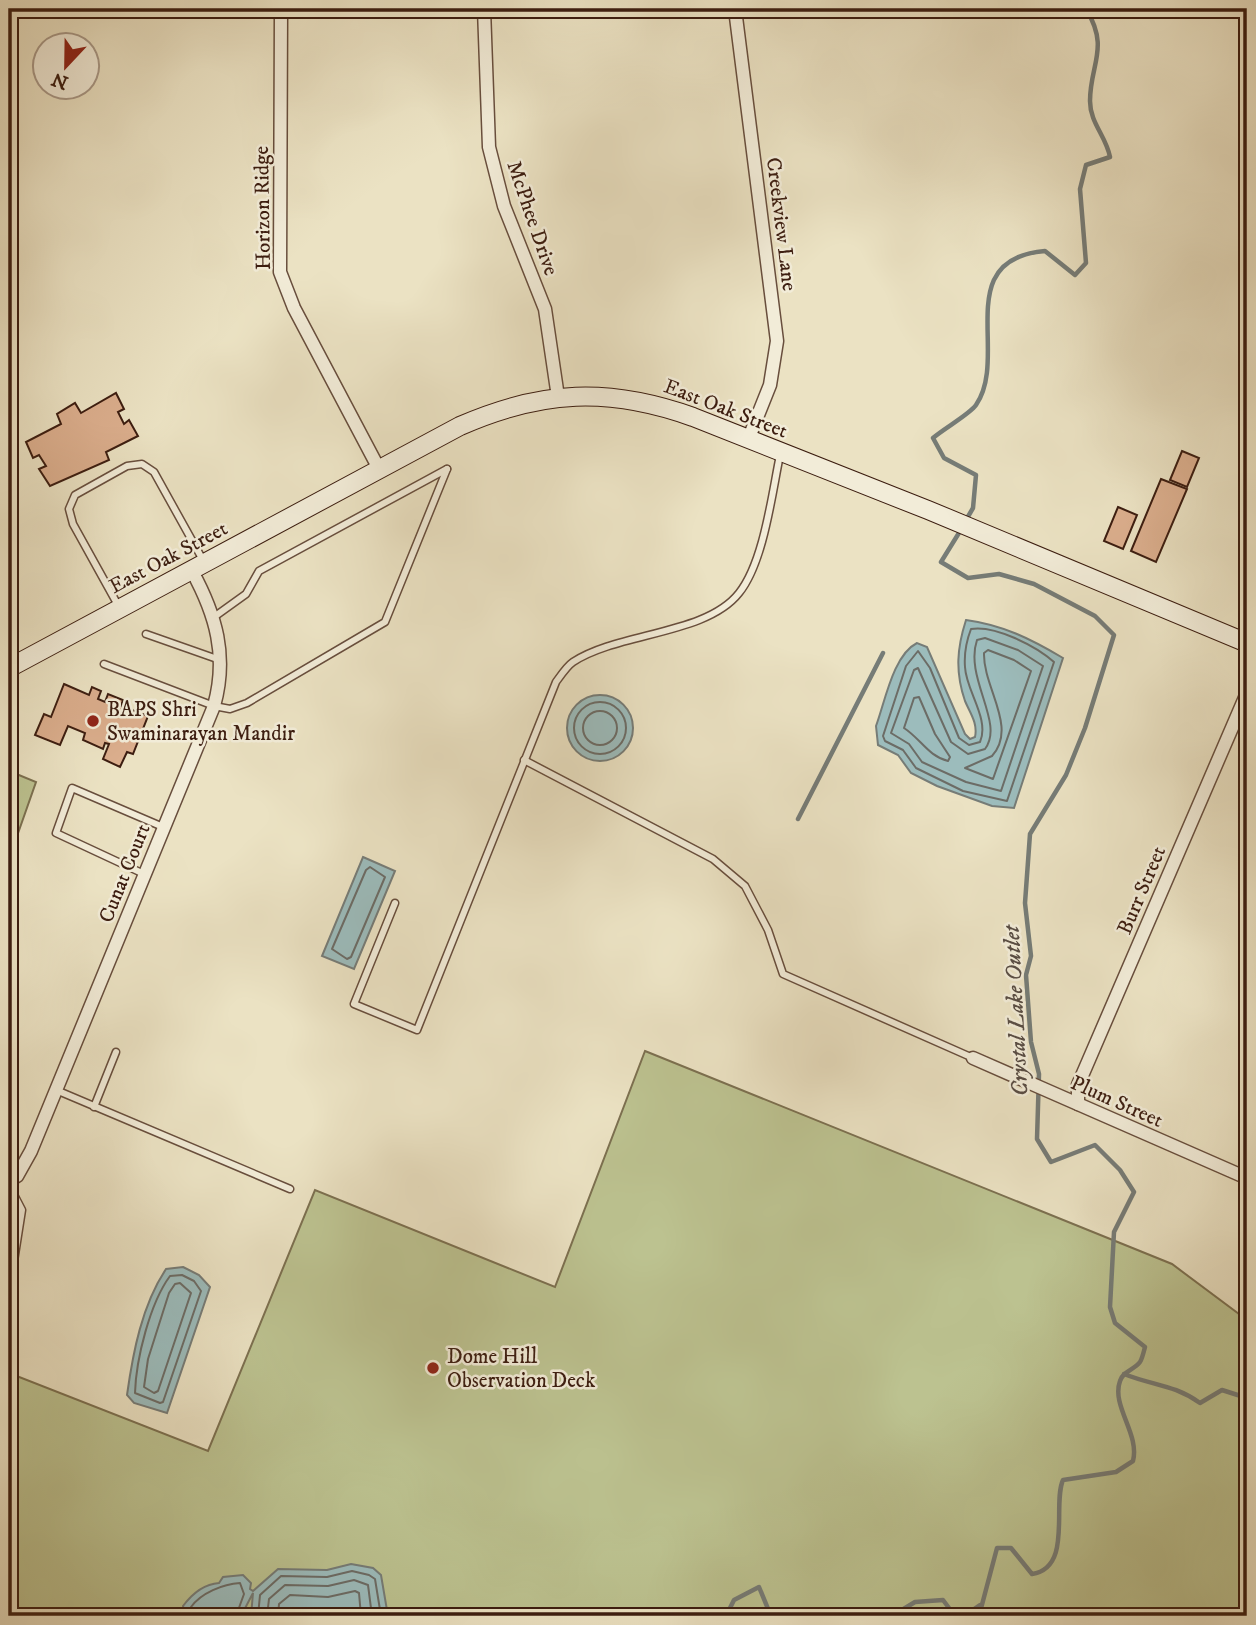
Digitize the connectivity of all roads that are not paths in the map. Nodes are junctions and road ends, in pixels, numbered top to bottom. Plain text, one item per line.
1 (281, 9) edge
2 (484, 9) edge
3 (734, 9) edge
4 (558, 397) junction
5 (748, 440) junction
6 (781, 453) junction
7 (378, 467) junction
8 (198, 567) junction
9 (120, 608) junction
10 (214, 617) junction
11 (146, 634) dead end
12 (1247, 643) edge
13 (221, 661) junction
14 (104, 664) dead end
15 (9, 668) edge
16 (1247, 693) edge
17 (214, 706) junction
18 (524, 760) junction
19 (163, 827) junction
20 (144, 874) junction
21 (395, 903) dead end
22 (116, 1052) dead end
23 (973, 1058) joint
24 (55, 1090) junction
25 (1078, 1104) junction
26 (94, 1107) junction
27 (1247, 1178) edge
28 (9, 1183) edge
29 (290, 1189) dead end
30 (9, 1293) edge

1 - 7 street, Horizon Ridge
2 - 4 street, McPhee Drive
3 - 5 street, Creekview Lane
4 - 5 street, East Oak Street
4 - 7 street, East Oak Street
5 - 6 street, East Oak Street
6 - 12 street, East Oak Street
6 - 18 lane
7 - 8 street, East Oak Street
8 - 9 street, East Oak Street
8 - 9 lane
8 - 10 street, Cunat Court
9 - 15 street, East Oak Street
10 - 13 street, Cunat Court
10 - 17 lane
11 - 13 lane
13 - 17 street, Cunat Court
14 - 17 lane
16 - 25 street, Burr Street
17 - 19 street, Cunat Court
18 - 21 lane
18 - 23 lane
19 - 20 street, Cunat Court
19 - 20 lane
20 - 24 street, Cunat Court
22 - 26 lane
23 - 25 street, Plum Street
24 - 26 lane
24 - 28 street, Cunat Court
25 - 27 street, Plum Street
26 - 29 lane
28 - 30 lane

